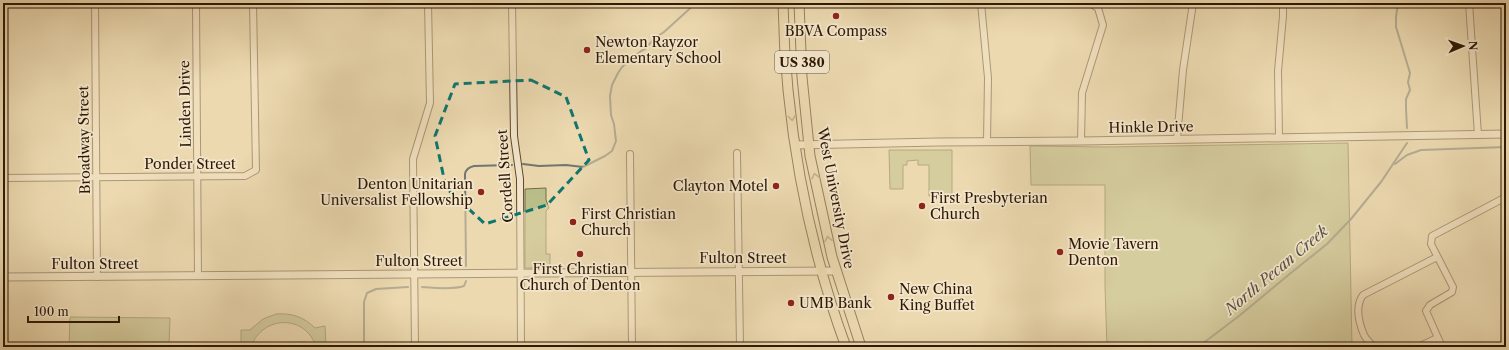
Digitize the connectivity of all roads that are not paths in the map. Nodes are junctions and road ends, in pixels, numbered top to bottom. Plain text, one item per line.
1 (95, 3) edge
2 (196, 3) edge
3 (253, 3) edge
4 (428, 3) edge
5 (512, 3) edge
6 (783, 3) edge
7 (799, 3) edge
8 (981, 3) edge
9 (1090, 3) edge
10 (1193, 3) edge
11 (1283, 3) edge
12 (1469, 3) edge
13 (1506, 134) edge
14 (1478, 135) junction
15 (1279, 138) junction
16 (1177, 139) junction
17 (1081, 141) junction
18 (987, 142) junction
19 (796, 145) junction
20 (809, 145) junction
21 (737, 153) dead end
22 (630, 154) dead end
23 (197, 176) junction
24 (97, 177) junction
25 (3, 178) edge
26 (1506, 197) edge
27 (1438, 257) junction
28 (740, 271) junction
29 (821, 271) junction
30 (835, 271) junction
31 (631, 272) junction
32 (414, 274) junction
33 (521, 274) junction
34 (198, 276) junction
35 (3, 277) edge
36 (97, 277) junction
37 (1438, 338) junction
38 (415, 347) edge
39 (521, 347) edge
40 (632, 347) edge
41 (740, 347) edge
42 (846, 347) edge
43 (861, 347) edge
44 (1374, 347) edge
45 (1418, 347) edge
46 (1442, 347) edge

1 - 24 street, Broadway Street
2 - 23 street, Linden Drive
3 - 23 street, Ponder Street
4 - 32 street
5 - 33 street, Cordell Street
6 -> 19 main road, West University Drive / US 380
7 - 20 main road, West University Drive / US 380
8 - 18 street
9 - 17 street
10 - 16 street
11 - 15 street
12 - 14 street
13 - 14 street, Hinkle Drive
14 - 15 street, Hinkle Drive
15 - 16 street, Hinkle Drive
16 - 17 street, Hinkle Drive
17 - 18 street, Hinkle Drive
18 - 20 street, Hinkle Drive
19 - 20 street, Hinkle Drive
19 - 29 main road, West University Drive / US 380
30 -> 20 main road, West University Drive / US 380
21 - 28 street
22 - 31 street
23 - 24 street, Ponder Street
23 - 34 street, Linden Drive
24 - 25 street, Ponder Street
24 - 36 street, Broadway Street
26 - 27 street
27 - 37 street
27 - 44 street
28 - 29 street, Fulton Street
28 - 31 street, Fulton Street
28 - 41 street
29 - 30 street, Fulton Street
29 - 42 main road, West University Drive / US 380
30 - 43 main road, West University Drive / US 380
31 - 33 street, Fulton Street
31 - 40 street
32 - 33 street, Fulton Street
32 - 34 street, Fulton Street
32 - 38 street
33 - 39 street, Cordell Street
34 - 36 street, Fulton Street
35 - 36 street, Fulton Street
37 - 45 street
37 - 46 street

